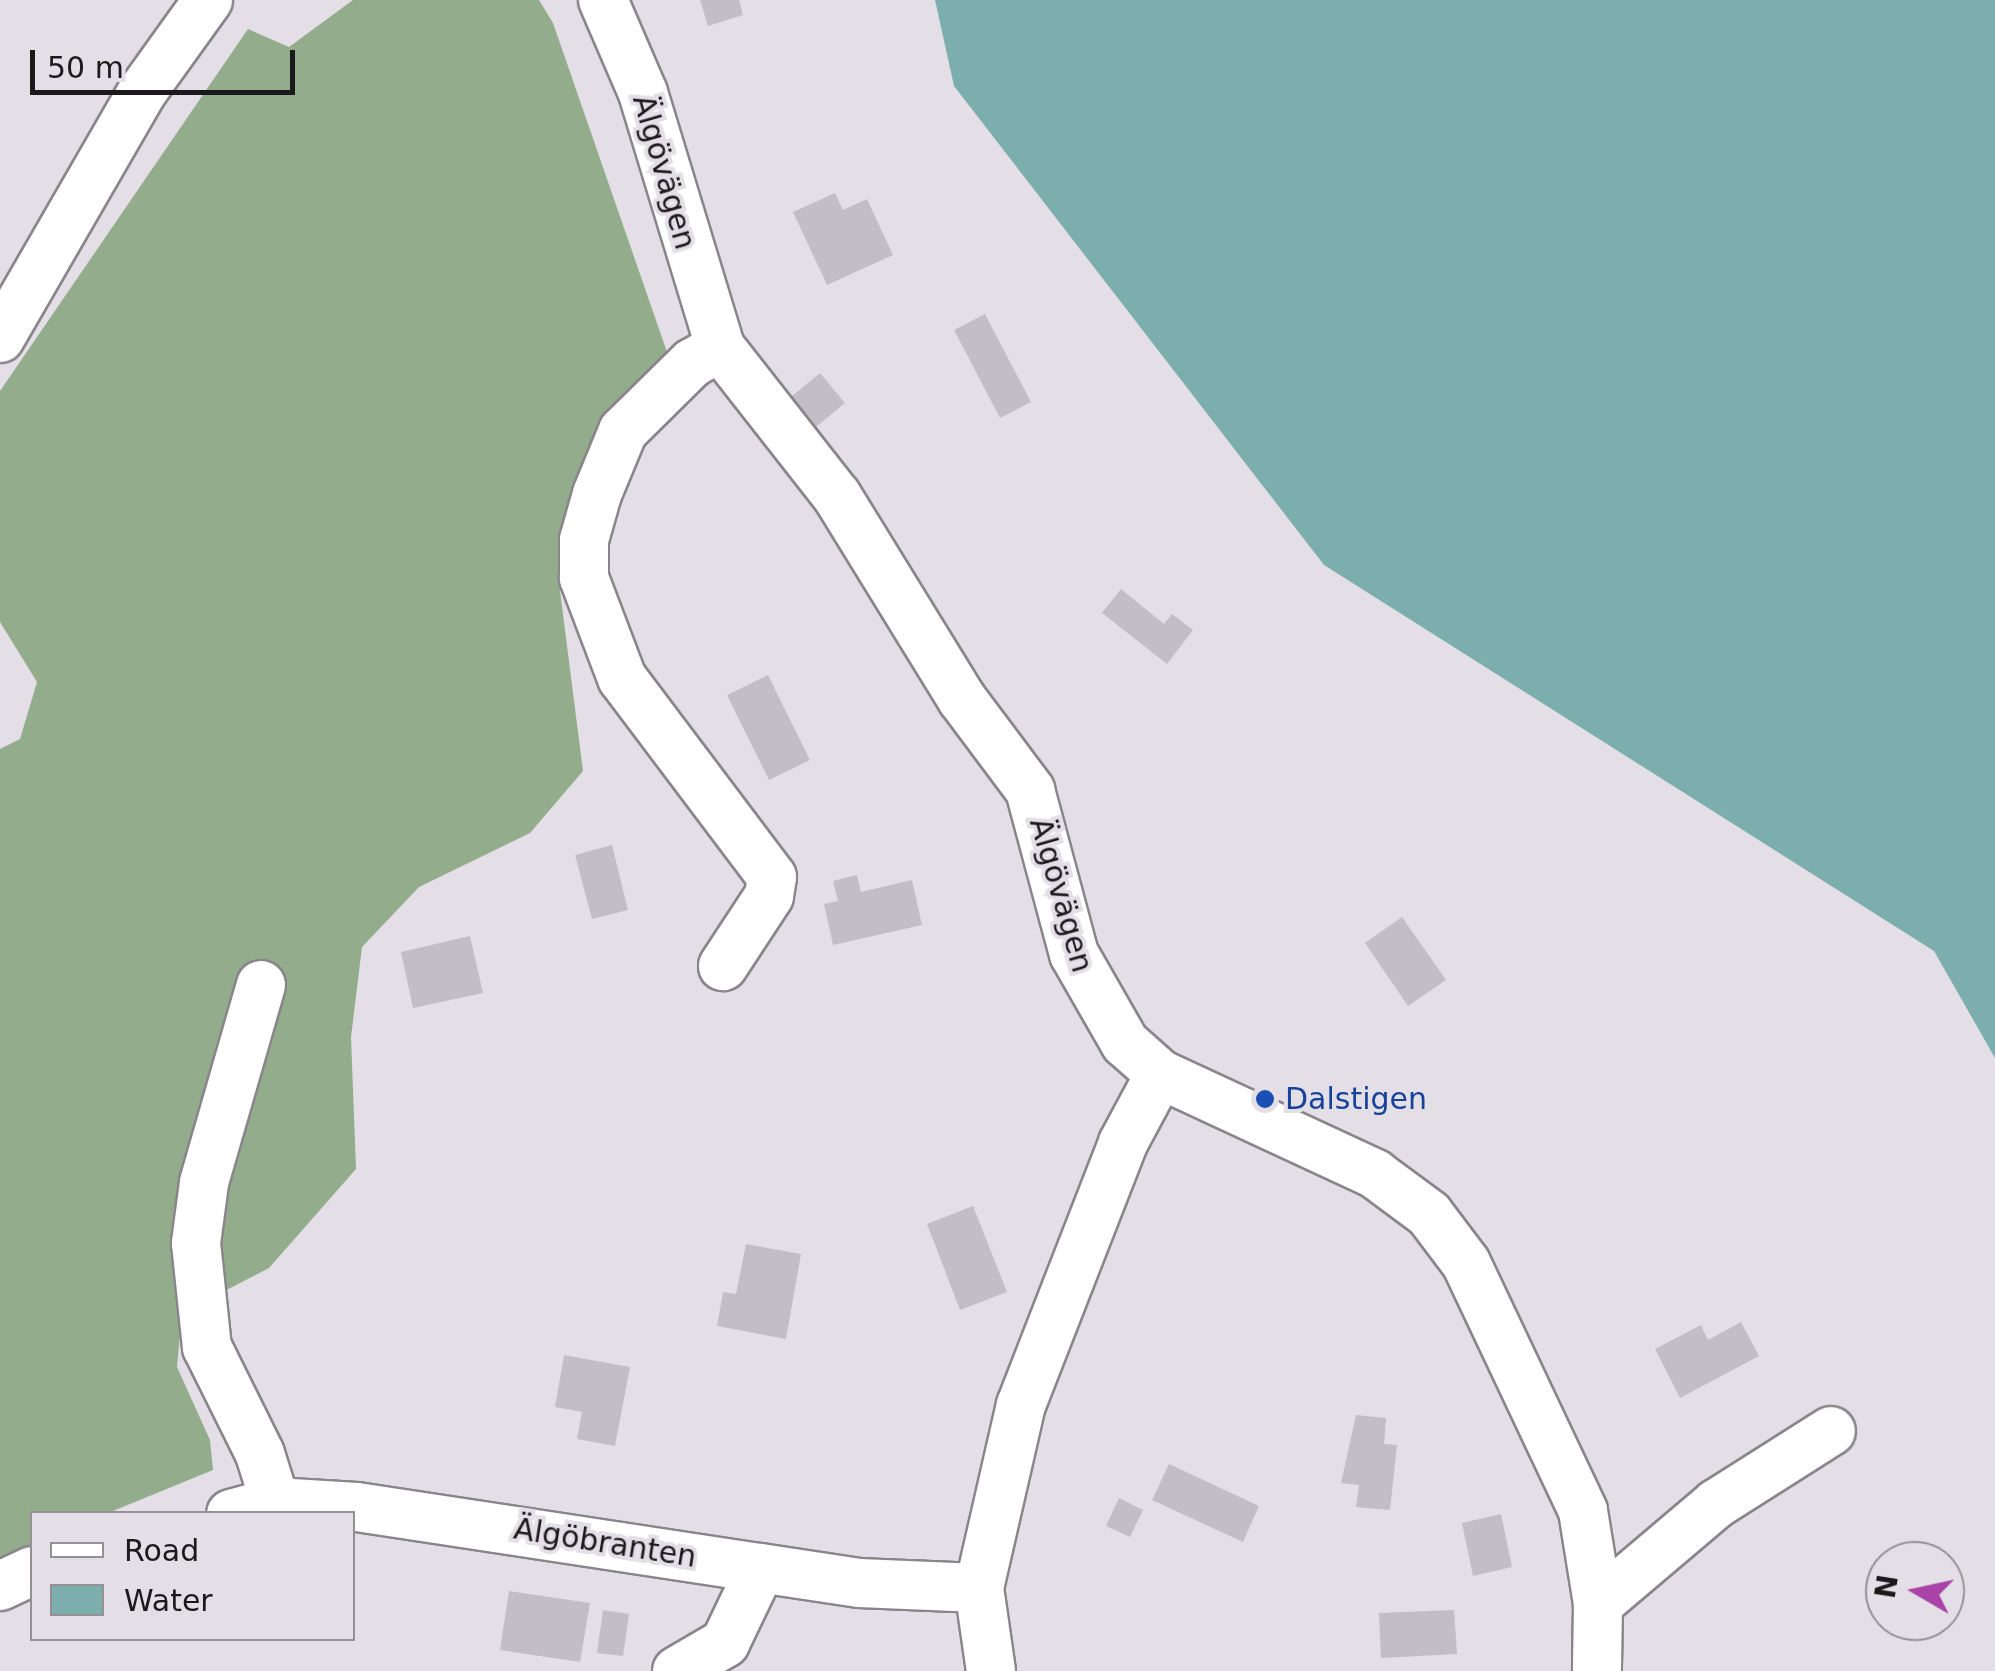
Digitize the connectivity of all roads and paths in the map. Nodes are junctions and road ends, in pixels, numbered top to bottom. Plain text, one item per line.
1 (208, 0) edge
2 (603, 0) edge
3 (0, 338) edge
4 (720, 347) junction
5 (723, 966) dead end
6 (260, 985) dead end
7 (1160, 1074) junction
8 (1831, 1431) dead end
9 (253, 1508) edge
10 (761, 1568) junction
11 (30, 1572) edge
12 (0, 1586) edge
13 (979, 1588) junction
14 (1598, 1604) junction
15 (677, 1671) edge
16 (991, 1671) edge
17 (1598, 1671) edge

1 - 3 street
2 - 4 street, Älgövägen
4 - 5 street
4 - 7 street, Älgövägen
6 - 9 street
7 - 13 street
7 - 14 street, Älgövägen
8 - 14 street
9 - 10 street, Älgöbranten
10 - 13 street, Älgöbranten
10 - 15 street
11 - 12 street
13 - 16 street
14 - 17 street, Älgövägen

